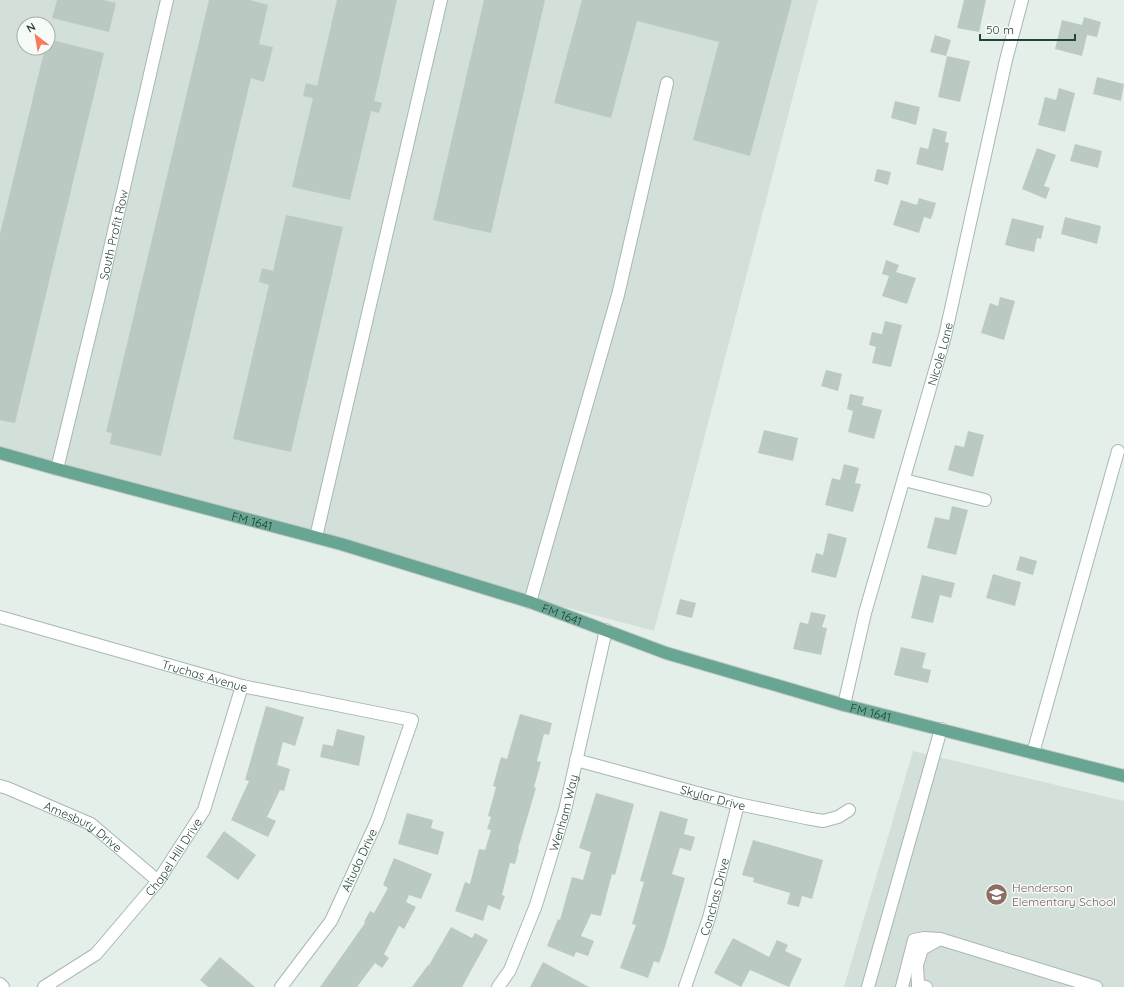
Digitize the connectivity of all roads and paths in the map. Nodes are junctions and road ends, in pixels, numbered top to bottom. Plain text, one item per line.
1 (167, 0) edge
2 (441, 0) edge
3 (1022, 0) edge
4 (667, 83) dead end
5 (1118, 451) dead end
6 (0, 453) edge
7 (57, 469) junction
8 (904, 480) junction
9 (985, 500) dead end
10 (316, 537) junction
11 (530, 602) junction
12 (0, 617) edge
13 (606, 630) junction
14 (242, 686) junction
15 (844, 705) junction
16 (412, 720) joint
17 (941, 729) junction
18 (1033, 753) junction
19 (576, 760) junction
20 (1124, 776) edge
21 (0, 786) edge
22 (738, 804) junction
23 (849, 810) dead end
24 (158, 881) junction
25 (940, 939) junction
26 (0, 984) edge
27 (2, 987) edge
28 (44, 987) edge
29 (281, 987) edge
30 (498, 987) edge
31 (685, 987) edge
32 (868, 987) edge
33 (902, 987) edge
34 (926, 987) edge
35 (1096, 987) edge

1 - 7 street, South Profit Row
2 - 10 street
3 - 8 street, Nicole Lane
4 - 11 street
5 - 18 street
6 - 7 main road, FM 1641 / FM 1641
7 - 10 main road, FM 1641 / FM 1641
8 - 9 street
8 - 15 street, Nicole Lane
10 - 11 main road, FM 1641 / FM 1641
11 - 13 main road, FM 1641 / FM 1641
12 - 14 street, Truchas Avenue
13 - 15 main road, FM 1641 / FM 1641
13 - 19 street, Wenham Way
14 - 16 street, Truchas Avenue
14 - 24 street, Chapel Hill Drive
15 - 17 main road, FM 1641 / FM 1641
16 - 29 street, Altuda Drive
17 - 18 main road, FM 1641 / FM 1641
17 - 32 street
18 - 20 main road, FM 1641 / FM 1641
19 - 22 street, Skylar Drive
19 - 30 street, Wenham Way
21 - 24 street, Amesbury Drive
22 - 23 street, Skylar Drive
22 - 31 street, Conchas Drive
24 - 28 street, Chapel Hill Drive
25 - 33 street
25 - 34 street
25 - 35 street
26 - 27 street

